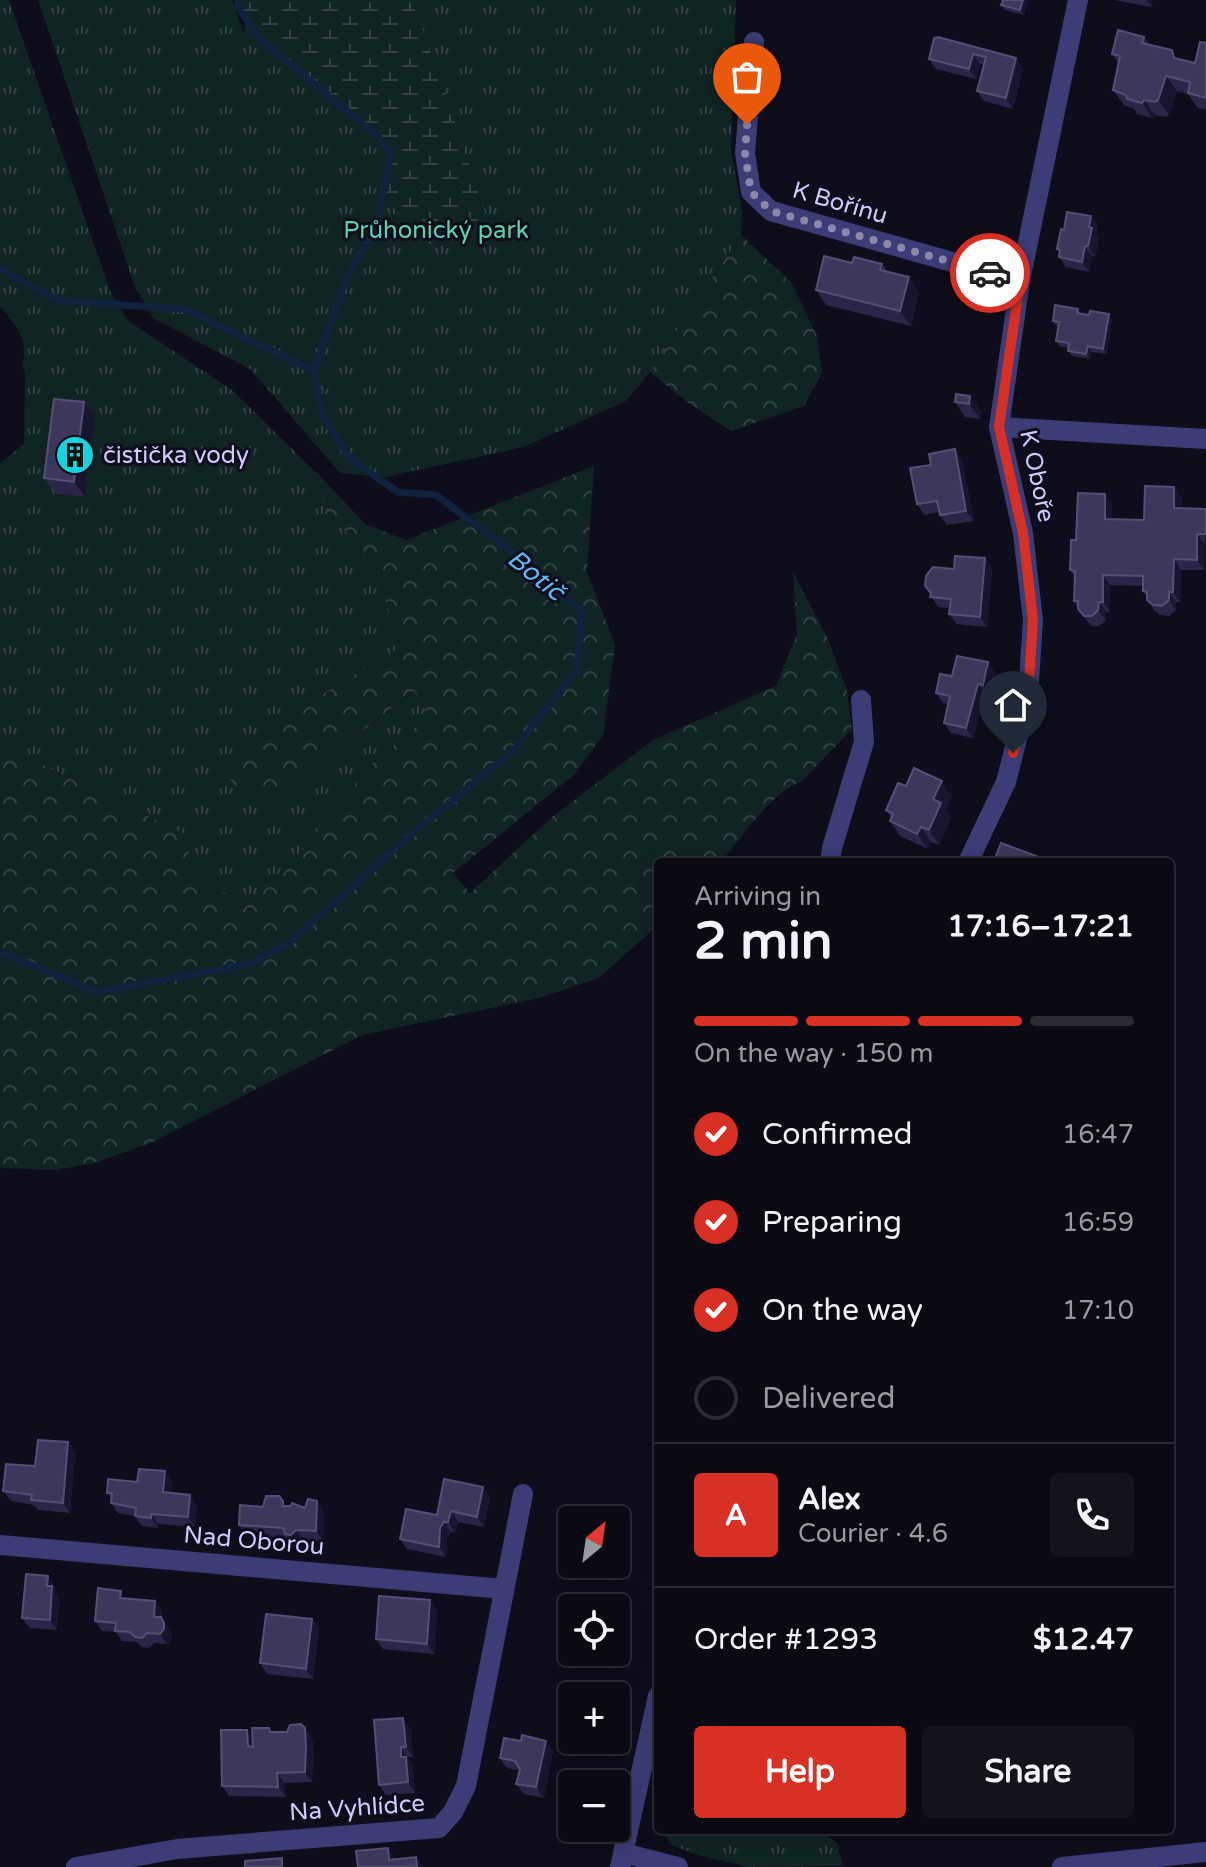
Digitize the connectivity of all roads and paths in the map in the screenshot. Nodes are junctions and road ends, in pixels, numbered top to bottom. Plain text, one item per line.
1 (1078, 0) edge
2 (754, 42) dead end
3 (1020, 281) junction
4 (999, 427) junction
5 (1206, 439) edge
6 (861, 700) dead end
7 (831, 858) edge
8 (970, 858) edge
9 (523, 1494) dead end
10 (0, 1545) edge
11 (504, 1589) junction
12 (654, 1714) edge
13 (1206, 1852) edge
14 (621, 1860) edge
15 (76, 1867) edge
16 (678, 1867) edge
17 (1062, 1867) edge

1 - 3 street, K Oboře
2 - 3 street, K Bořínu
3 - 4 street, K Oboře
4 - 5 street
4 - 8 street, K Oboře
6 - 7 street
9 - 11 street, Na Vyhlídce
10 - 11 street, Nad Oborou
11 - 15 street, Na Vyhlídce
12 - 14 street
13 - 17 street
14 - 16 street

